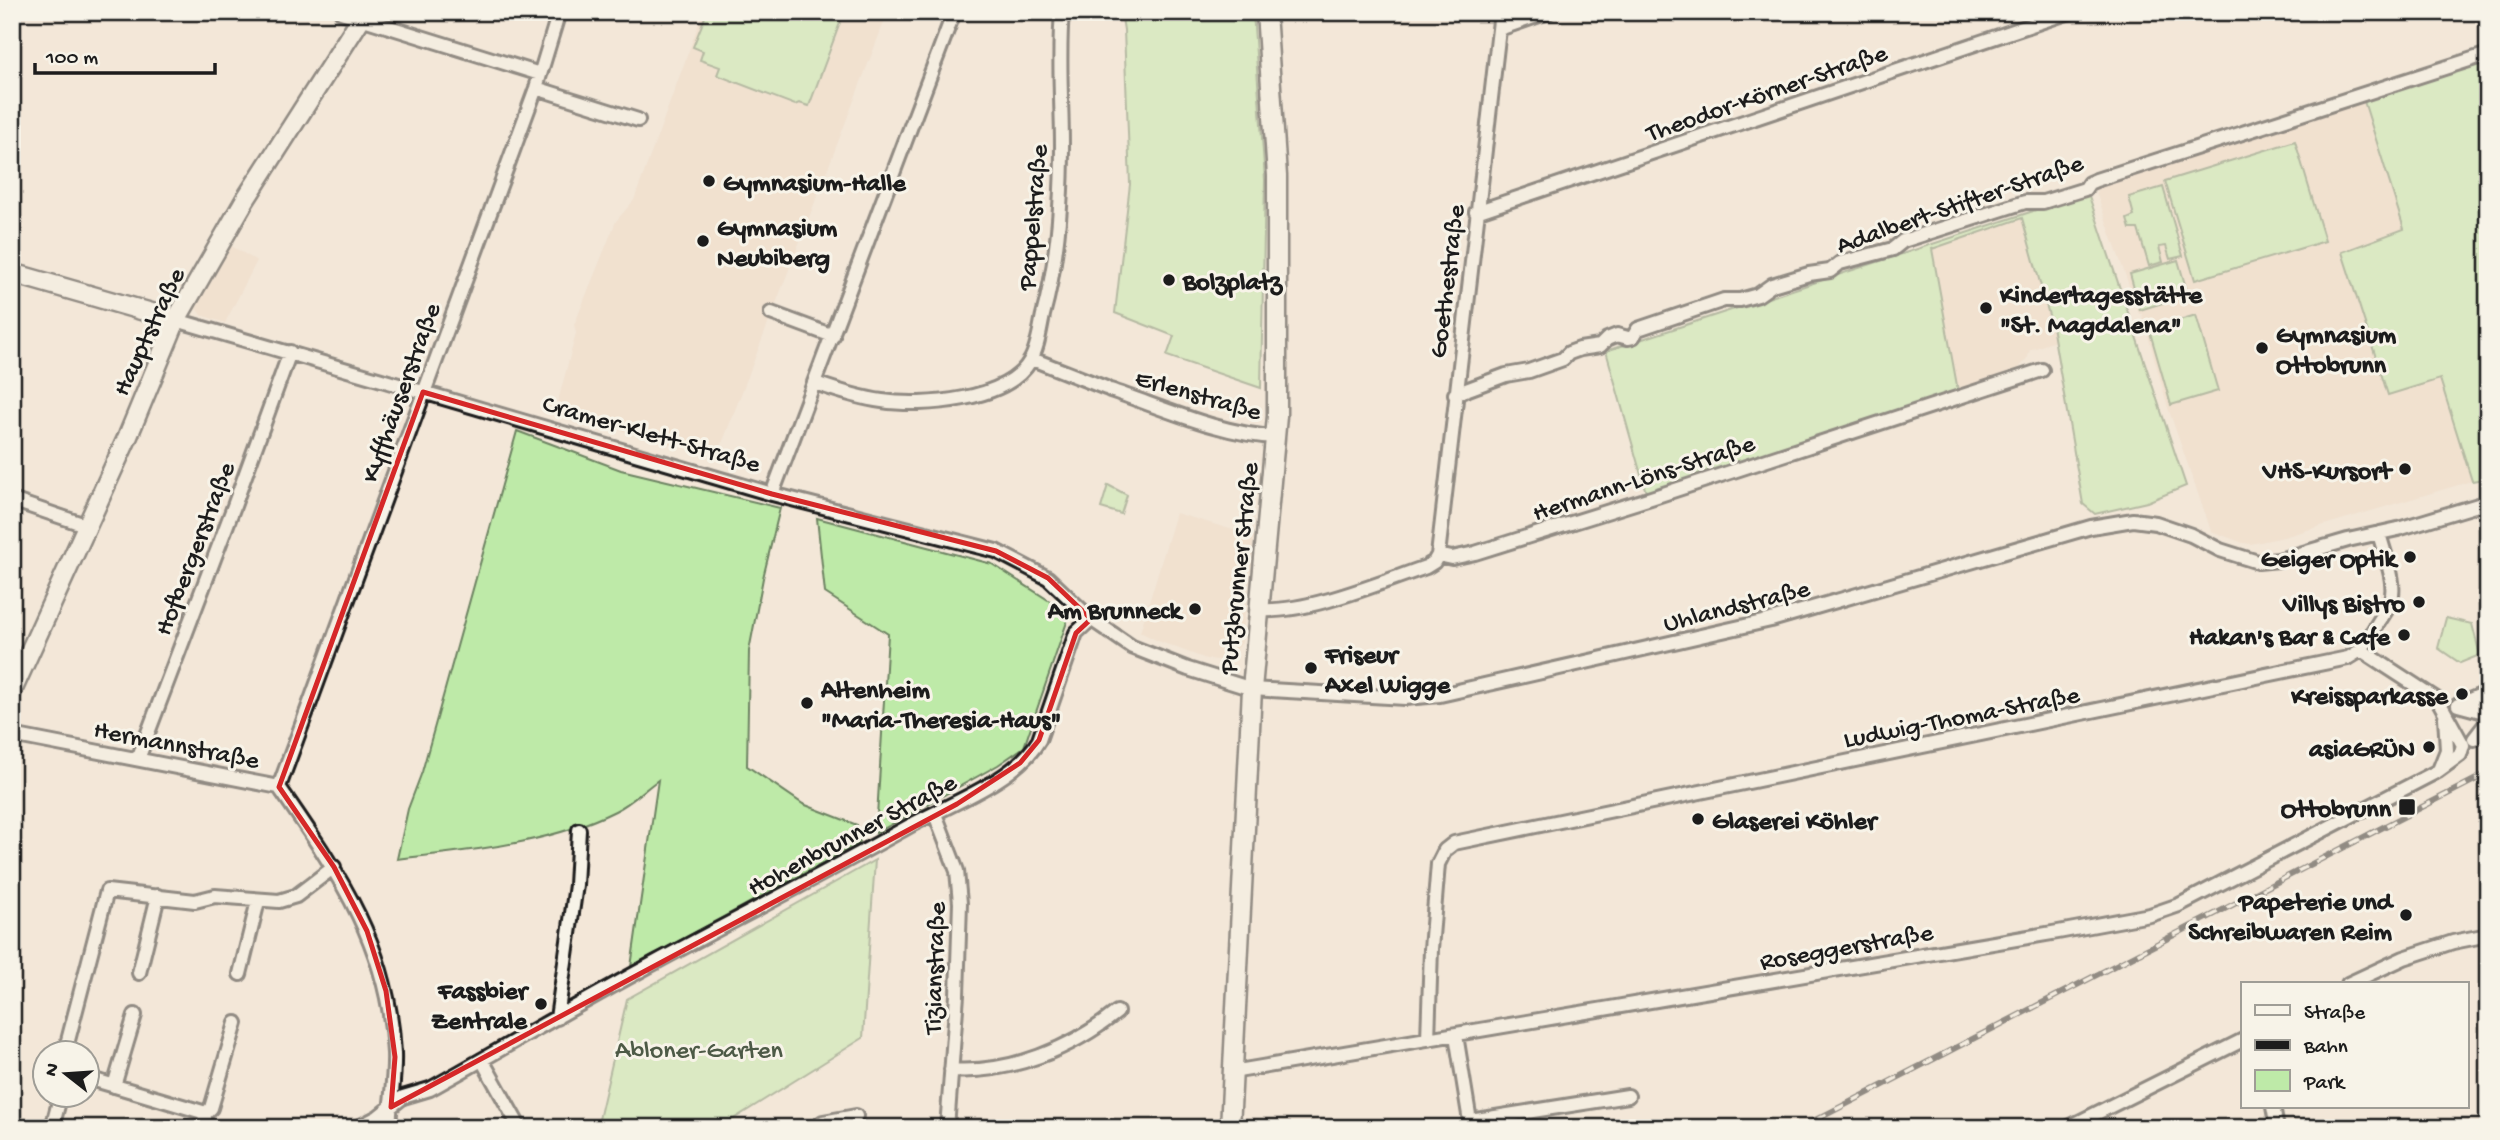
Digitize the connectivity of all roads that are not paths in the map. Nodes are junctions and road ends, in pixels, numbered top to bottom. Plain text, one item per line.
1 (341, 12) edge
2 (559, 12) edge
3 (954, 12) edge
4 (1062, 12) edge
5 (1266, 12) edge
6 (1500, 12) edge
7 (1548, 12) edge
8 (2070, 12) edge
9 (363, 16) edge
10 (1499, 29) junction
11 (2488, 54) edge
12 (540, 74) junction
13 (536, 88) junction
14 (638, 120) dead end
15 (1476, 212) junction
16 (12, 273) edge
17 (771, 313) dead end
18 (176, 320) junction
19 (833, 337) junction
20 (289, 352) junction
21 (1031, 359) junction
22 (2042, 370) dead end
23 (815, 383) junction
24 (423, 392) junction
25 (1455, 394) junction
26 (1276, 437) junction
27 (772, 494) junction
28 (12, 499) edge
29 (2488, 502) edge
30 (88, 526) junction
31 (2379, 533) junction
32 (1438, 555) junction
33 (1260, 610) junction
34 (1091, 619) junction
35 (2361, 650) junction
36 (1252, 689) junction
37 (12, 691) edge
38 (2488, 692) edge
39 (2488, 711) edge
40 (2488, 721) edge
41 (2488, 729) edge
42 (12, 735) edge
43 (138, 759) junction
44 (279, 787) junction
45 (935, 814) junction
46 (579, 830) dead end
47 (334, 867) junction
48 (159, 896) junction
49 (258, 901) junction
50 (2488, 935) edge
51 (139, 973) dead end
52 (240, 974) dead end
53 (2352, 982) edge
54 (1117, 1012) dead end
55 (135, 1015) dead end
56 (557, 1018) junction
57 (236, 1023) dead end
58 (1456, 1035) junction
59 (69, 1038) edge
60 (1428, 1040) junction
61 (2241, 1041) edge
62 (482, 1060) junction
63 (951, 1070) junction
64 (1232, 1072) junction
65 (102, 1082) edge
66 (114, 1086) junction
67 (1628, 1096) dead end
68 (391, 1107) junction
69 (57, 1108) edge
70 (2273, 1108) edge
71 (206, 1113) junction
72 (856, 1116) dead end
73 (1469, 1124) edge
74 (52, 1128) edge
75 (202, 1128) edge
76 (357, 1128) edge
77 (389, 1128) edge
78 (520, 1128) edge
79 (815, 1128) edge
80 (947, 1128) edge
81 (1230, 1128) edge
82 (2067, 1128) edge
83 (2277, 1128) edge

1 - 9 street
2 - 12 street, Kyffhäuserstraße
3 - 19 street
4 - 21 street, Pappelstraße
5 - 26 main road, Putzbrunner Straße
6 - 10 street, Goethestraße
7 - 10 street
8 - 15 street, Theodor-Körner-Straße
9 - 12 street
9 - 18 main road, Hauptstraße
10 - 15 street, Goethestraße
11 - 25 street, Adalbert-Stifter-Straße
12 - 13 street, Kyffhäuserstraße
13 - 14 street
13 - 24 street, Kyffhäuserstraße
15 - 25 street, Goethestraße
16 - 18 main road, Cramer-Klett-Straße
17 - 19 street
18 - 20 street, Cramer-Klett-Straße
18 - 30 main road, Hauptstraße
19 - 23 street
20 - 24 street, Cramer-Klett-Straße
20 - 43 street, Hofbergerstraße
21 - 23 street
21 - 26 street, Erlenstraße
22 - 32 street, Hermann-Löns-Straße
23 - 27 street
24 - 27 street, Cramer-Klett-Straße
24 - 44 street, Kyffhäuserstraße
25 - 32 street, Goethestraße
26 - 33 main road, Putzbrunner Straße
27 - 34 street, Cramer-Klett-Straße
28 - 30 street
29 - 31 street, Uhlandstraße
30 - 37 main road, Hauptstraße
31 - 35 street
31 - 36 street, Uhlandstraße
32 - 33 street, Hermann-Löns-Straße
33 - 36 main road, Putzbrunner Straße
34 - 36 street, Cramer-Klett-Straße
34 - 45 street, Hohenbrunner Straße
35 - 58 street, Roseggerstraße
35 - 60 street, Ludwig-Thoma-Straße
36 - 64 main road, Putzbrunner Straße
38 - 39 street
40 - 41 street
42 - 43 street, Hermannstraße
43 - 44 street, Hermannstraße
44 - 47 street, Hermannstraße
45 - 56 street, Hohenbrunner Straße
45 - 63 street, Tizianstraße
46 - 56 street
47 - 49 street
47 - 68 street, Hermannstraße
48 - 49 street
48 - 51 street
48 - 59 street
49 - 52 street
50 - 53 street
54 - 63 street
55 - 66 street
56 - 62 street, Hohenbrunner Straße
57 - 71 street
58 - 60 street, Roseggerstraße
58 - 73 street
60 - 64 street, Roseggerstraße
61 - 82 street
62 - 68 street, Hohenbrunner Straße
62 - 78 street
63 - 80 street, Tizianstraße
64 - 81 main road, Putzbrunner Straße
65 - 66 street
66 - 71 street
67 - 73 street
68 - 76 street, Hohenbrunner Straße
68 - 77 street, Hermannstraße
69 - 74 street
70 - 83 street
71 - 75 street
72 - 79 street

